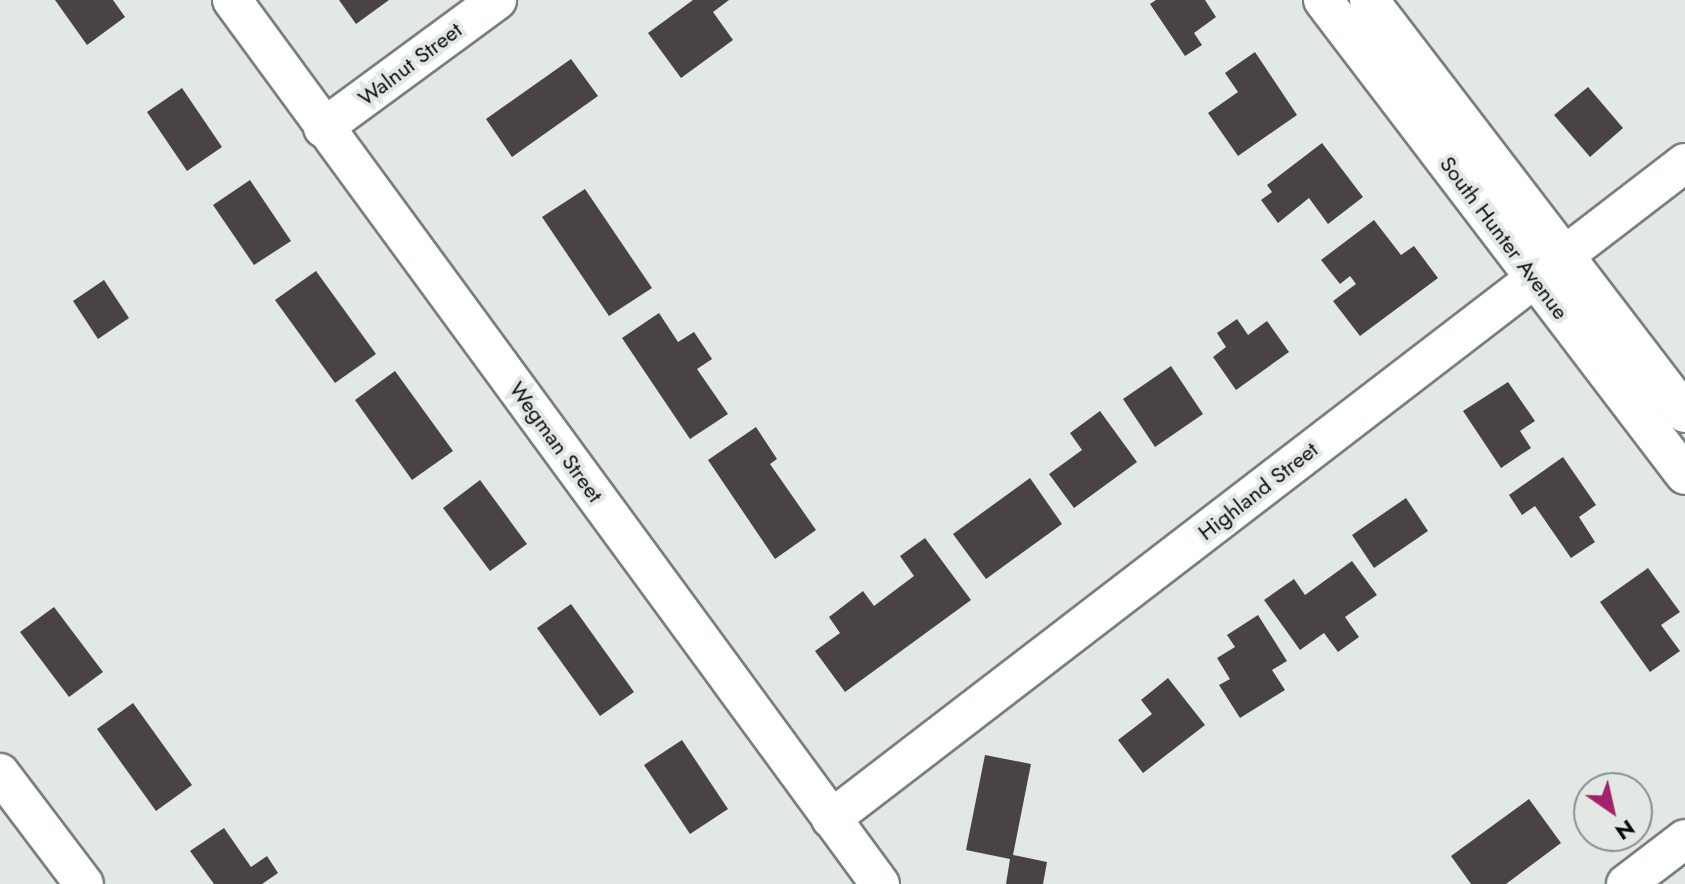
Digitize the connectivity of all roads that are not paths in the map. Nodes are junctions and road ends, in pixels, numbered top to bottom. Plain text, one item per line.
1 (232, 0) edge
2 (497, 0) edge
3 (1323, 0) edge
4 (1372, 24) edge
5 (323, 128) junction
6 (1685, 163) edge
7 (1549, 268) junction
8 (1685, 413) edge
9 (1684, 472) edge
10 (0, 773) edge
11 (831, 819) junction
12 (1685, 839) edge
13 (84, 884) edge
14 (880, 884) edge
15 (1626, 884) edge

1 - 5 street, Wegman Street
2 - 5 street, Walnut Street
3 - 4 street, South Hunter Avenue
4 - 7 street, South Hunter Avenue
5 - 11 street, Wegman Street
6 - 7 street, Highland Street
7 - 8 street, South Hunter Avenue
7 - 9 street, South Hunter Avenue
7 - 11 street, Highland Street
10 - 13 street
11 - 14 street, Wegman Street
12 - 15 street

